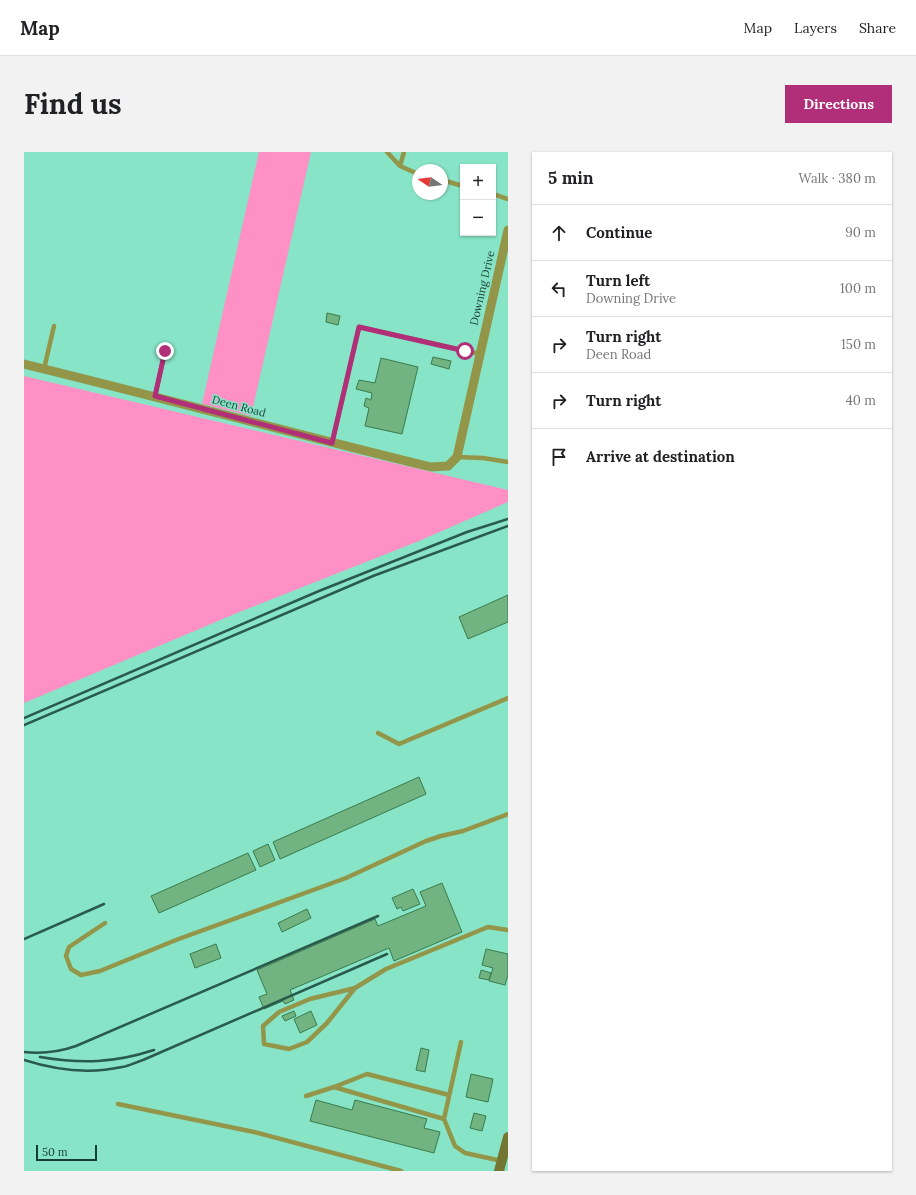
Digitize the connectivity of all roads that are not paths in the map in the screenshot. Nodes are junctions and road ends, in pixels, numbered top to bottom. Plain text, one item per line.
1 (387, 152) edge
2 (404, 152) edge
3 (400, 166) junction
4 (412, 171) edge
5 (448, 182) edge
6 (460, 185) edge
7 (496, 195) edge
8 (508, 198) edge
9 (508, 230) edge
10 (54, 326) dead end
11 (165, 351) dead end
12 (480, 354) junction
13 (24, 364) edge
14 (44, 369) junction
15 (155, 396) junction
16 (332, 443) junction
17 (457, 457) junction
18 (508, 462) edge
19 (508, 698) edge
20 (378, 734) dead end
21 (508, 814) edge
22 (104, 923) dead end
23 (508, 930) edge
24 (355, 988) junction
25 (461, 1042) dead end
26 (334, 1087) junction
27 (450, 1095) junction
28 (306, 1096) dead end
29 (118, 1104) dead end
30 (444, 1119) junction
31 (508, 1137) edge
32 (502, 1166) edge
33 (401, 1171) edge

1 - 3 lane
2 - 3 lane
3 - 4 lane
5 - 6 lane
7 - 8 lane
9 - 12 street, Downing Drive
10 - 14 lane
11 - 15 lane
12 - 16 lane
12 - 17 street, Downing Drive
13 - 14 street, Deen Road
14 - 15 street, Deen Road
15 - 16 street, Deen Road
16 - 17 street, Deen Road
17 - 18 lane
19 - 20 lane
21 - 22 lane
23 - 24 lane
24 - 24 lane
25 - 27 lane
26 - 27 lane
26 - 28 lane
26 - 30 lane
27 - 30 lane
29 - 33 lane
30 - 32 lane
31 - 32 main road

